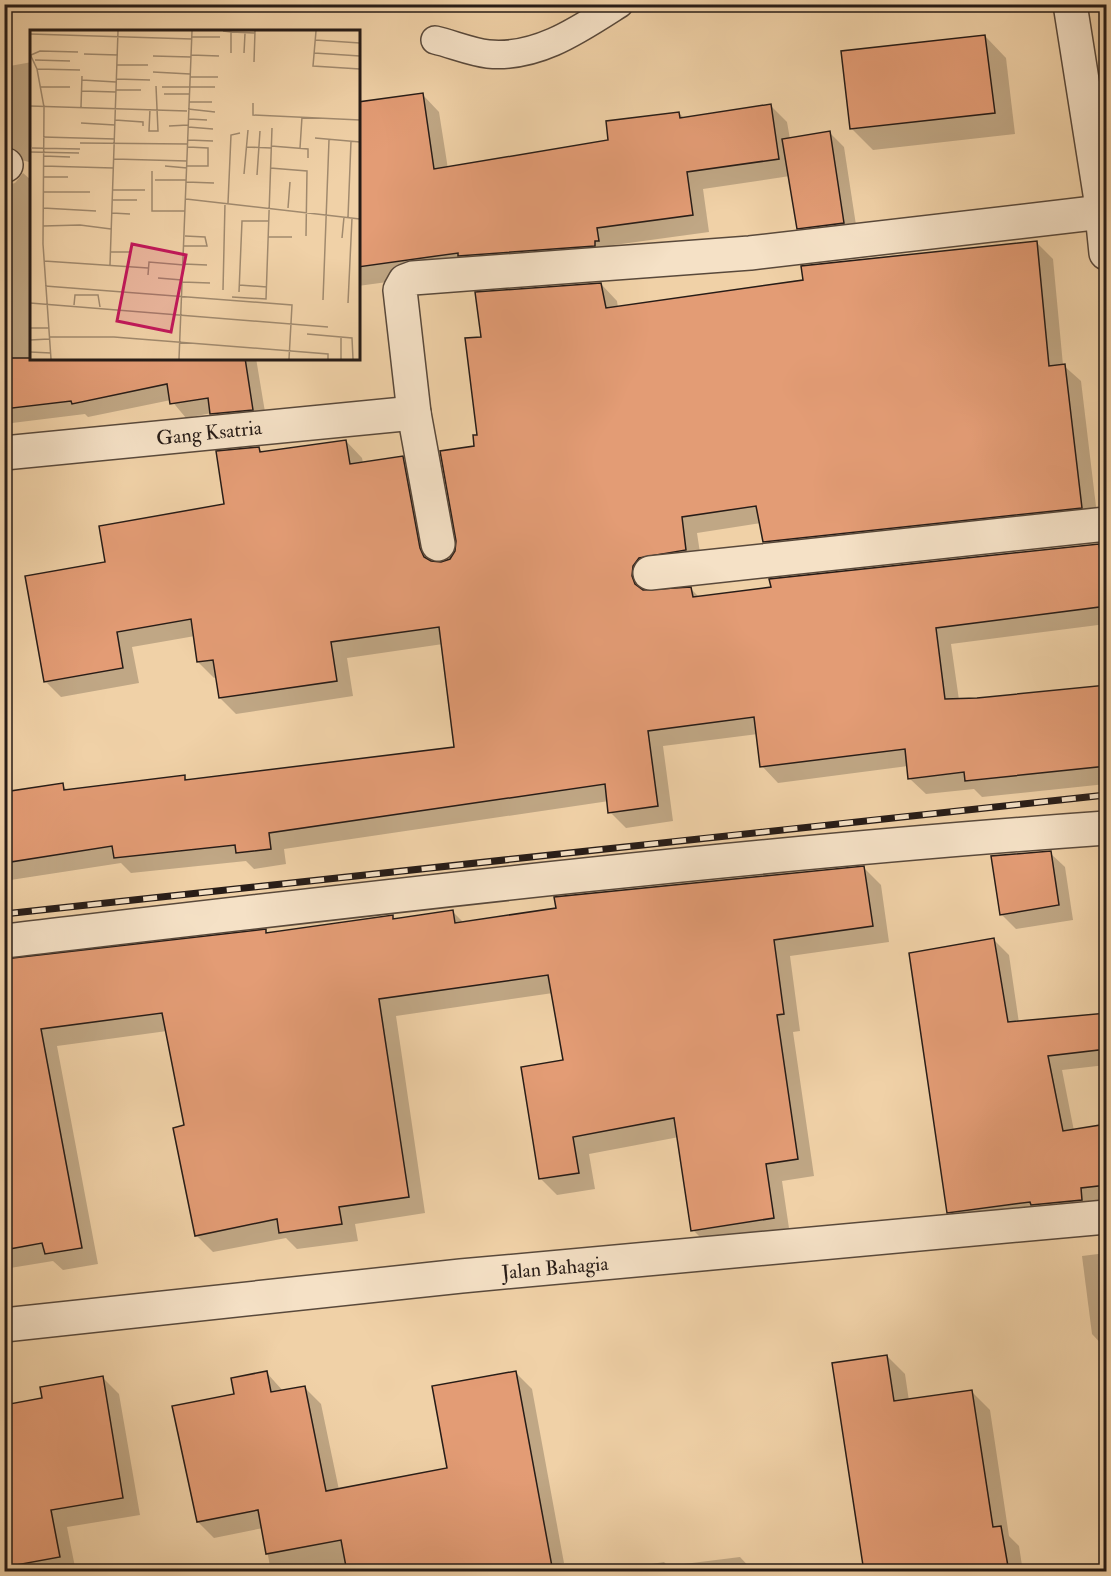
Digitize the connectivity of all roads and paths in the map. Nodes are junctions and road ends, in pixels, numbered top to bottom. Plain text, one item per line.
1 (619, 4) edge
2 (1070, 4) edge
3 (435, 40) dead end
4 (1103, 200) edge
5 (1107, 253) edge
6 (414, 413) junction
7 (4, 453) edge
8 (1107, 524) edge
9 (438, 544) dead end
10 (650, 573) dead end
11 (1107, 828) edge
12 (4, 940) edge
13 (1107, 1217) edge
14 (4, 1325) edge

1 - 3 lane
2 - 4 street
4 - 5 street
4 - 6 street
6 - 7 street, Gang Ksatria
6 - 9 street
8 - 10 street
11 - 12 street
13 - 14 street, Jalan Bahagia

